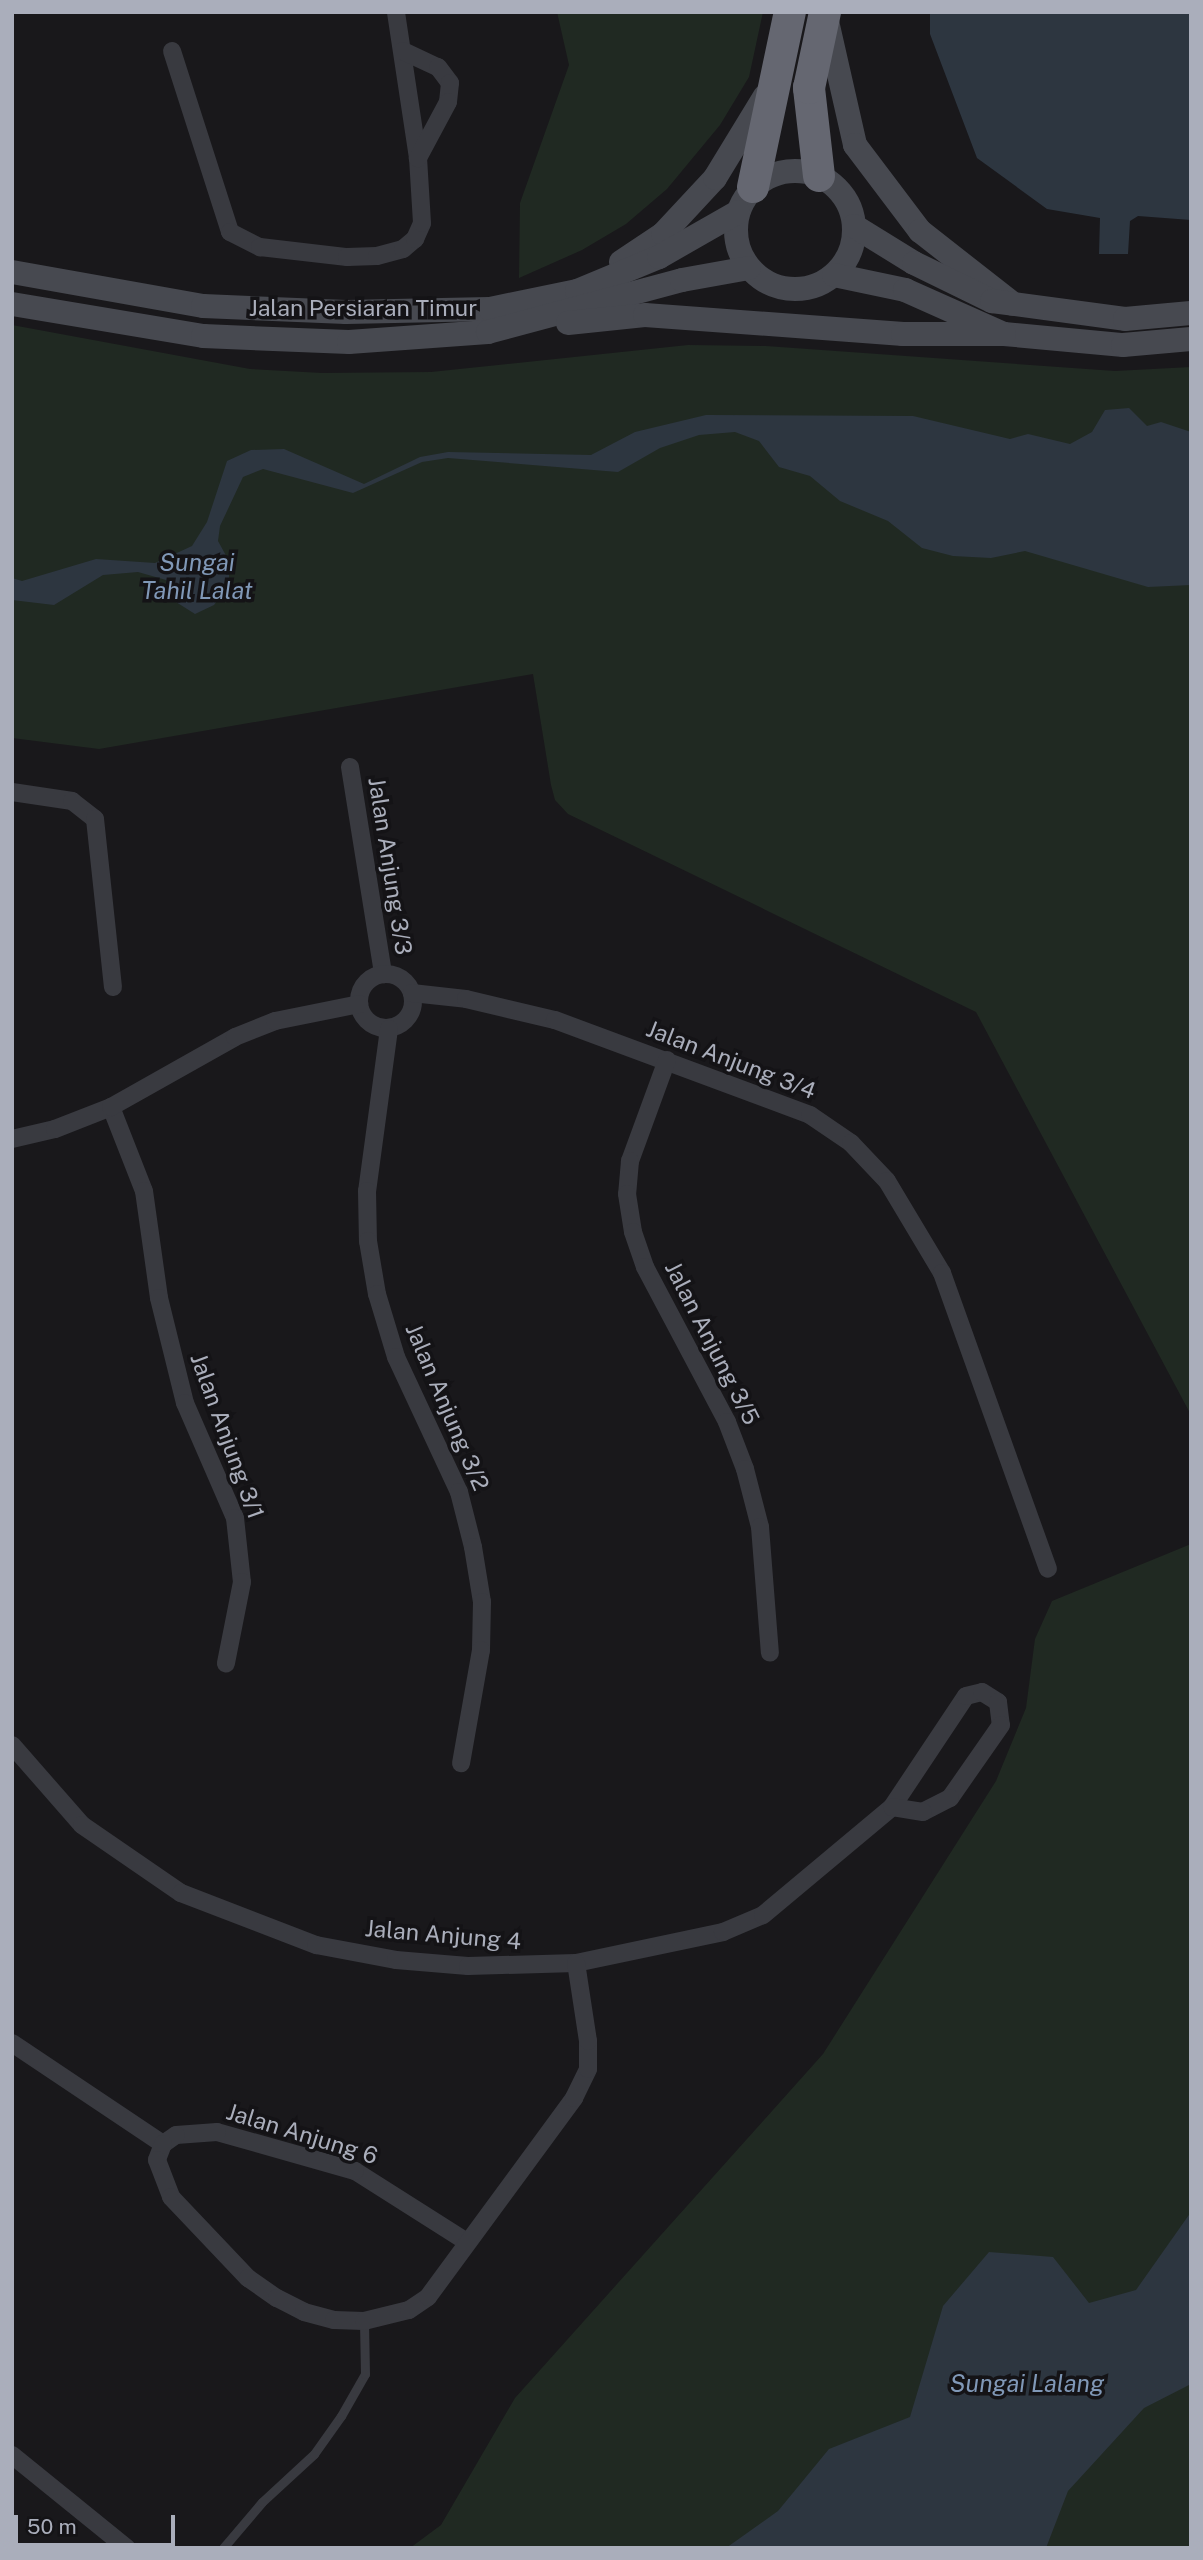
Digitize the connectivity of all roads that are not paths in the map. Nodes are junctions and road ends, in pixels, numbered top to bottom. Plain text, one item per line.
1 (396, 12) edge
2 (790, 12) edge
3 (825, 12) edge
4 (172, 51) dead end
5 (403, 51) junction
6 (781, 60) junction
7 (418, 158) junction
8 (819, 176) junction
9 (746, 200) junction
10 (854, 226) junction
11 (749, 268) junction
12 (12, 272) edge
13 (834, 275) junction
14 (577, 291) junction
15 (12, 304) edge
16 (1013, 304) junction
17 (1191, 313) edge
18 (488, 332) junction
19 (1004, 334) junction
20 (1191, 339) edge
21 (350, 766) dead end
22 (12, 793) edge
23 (383, 974) junction
24 (113, 986) dead end
25 (412, 993) junction
26 (359, 1004) junction
27 (389, 1029) junction
28 (667, 1060) junction
29 (111, 1107) junction
30 (12, 1139) edge
31 (1048, 1569) dead end
32 (770, 1653) dead end
33 (226, 1663) dead end
34 (12, 1745) edge
35 (461, 1763) dead end
36 (892, 1807) junction
37 (576, 1963) junction
38 (12, 2043) edge
39 (163, 2144) junction
40 (467, 2242) junction
41 (364, 2321) junction
42 (12, 2455) edge
43 (127, 2548) edge
44 (223, 2548) edge

1 - 5 street
2 - 6 highway
3 - 8 highway
3 - 16 street
4 - 7 street
5 - 7 street
5 - 7 street
6 - 9 highway
6 - 14 street
8 - 9 street
8 - 10 street
9 - 11 street
9 - 14 street, Jalan Persiaran Timur
10 - 13 street
10 - 16 street
11 - 13 street
11 - 18 street, Jalan Persiaran Timur
12 - 14 street, Jalan Persiaran Timur
13 - 19 street
15 - 18 street, Jalan Persiaran Timur
16 - 17 street
18 - 19 street
19 - 20 street
21 - 23 street, Jalan Anjung 3/3
22 - 24 street
23 - 25 street
23 - 26 street
25 - 27 street
25 - 28 street, Jalan Anjung 3/4
26 - 27 street
26 - 29 street
27 - 35 street, Jalan Anjung 3/2
28 - 31 street, Jalan Anjung 3/4
28 - 32 street, Jalan Anjung 3/5
29 - 30 street
29 - 33 street, Jalan Anjung 3/1
34 - 37 street, Jalan Anjung 4
36 - 36 street, Jalan Anjung 4
36 - 37 street, Jalan Anjung 4
37 - 40 street
38 - 39 street
39 - 40 street, Jalan Anjung 6
39 - 41 street
40 - 41 street
41 - 44 lane
42 - 43 street

